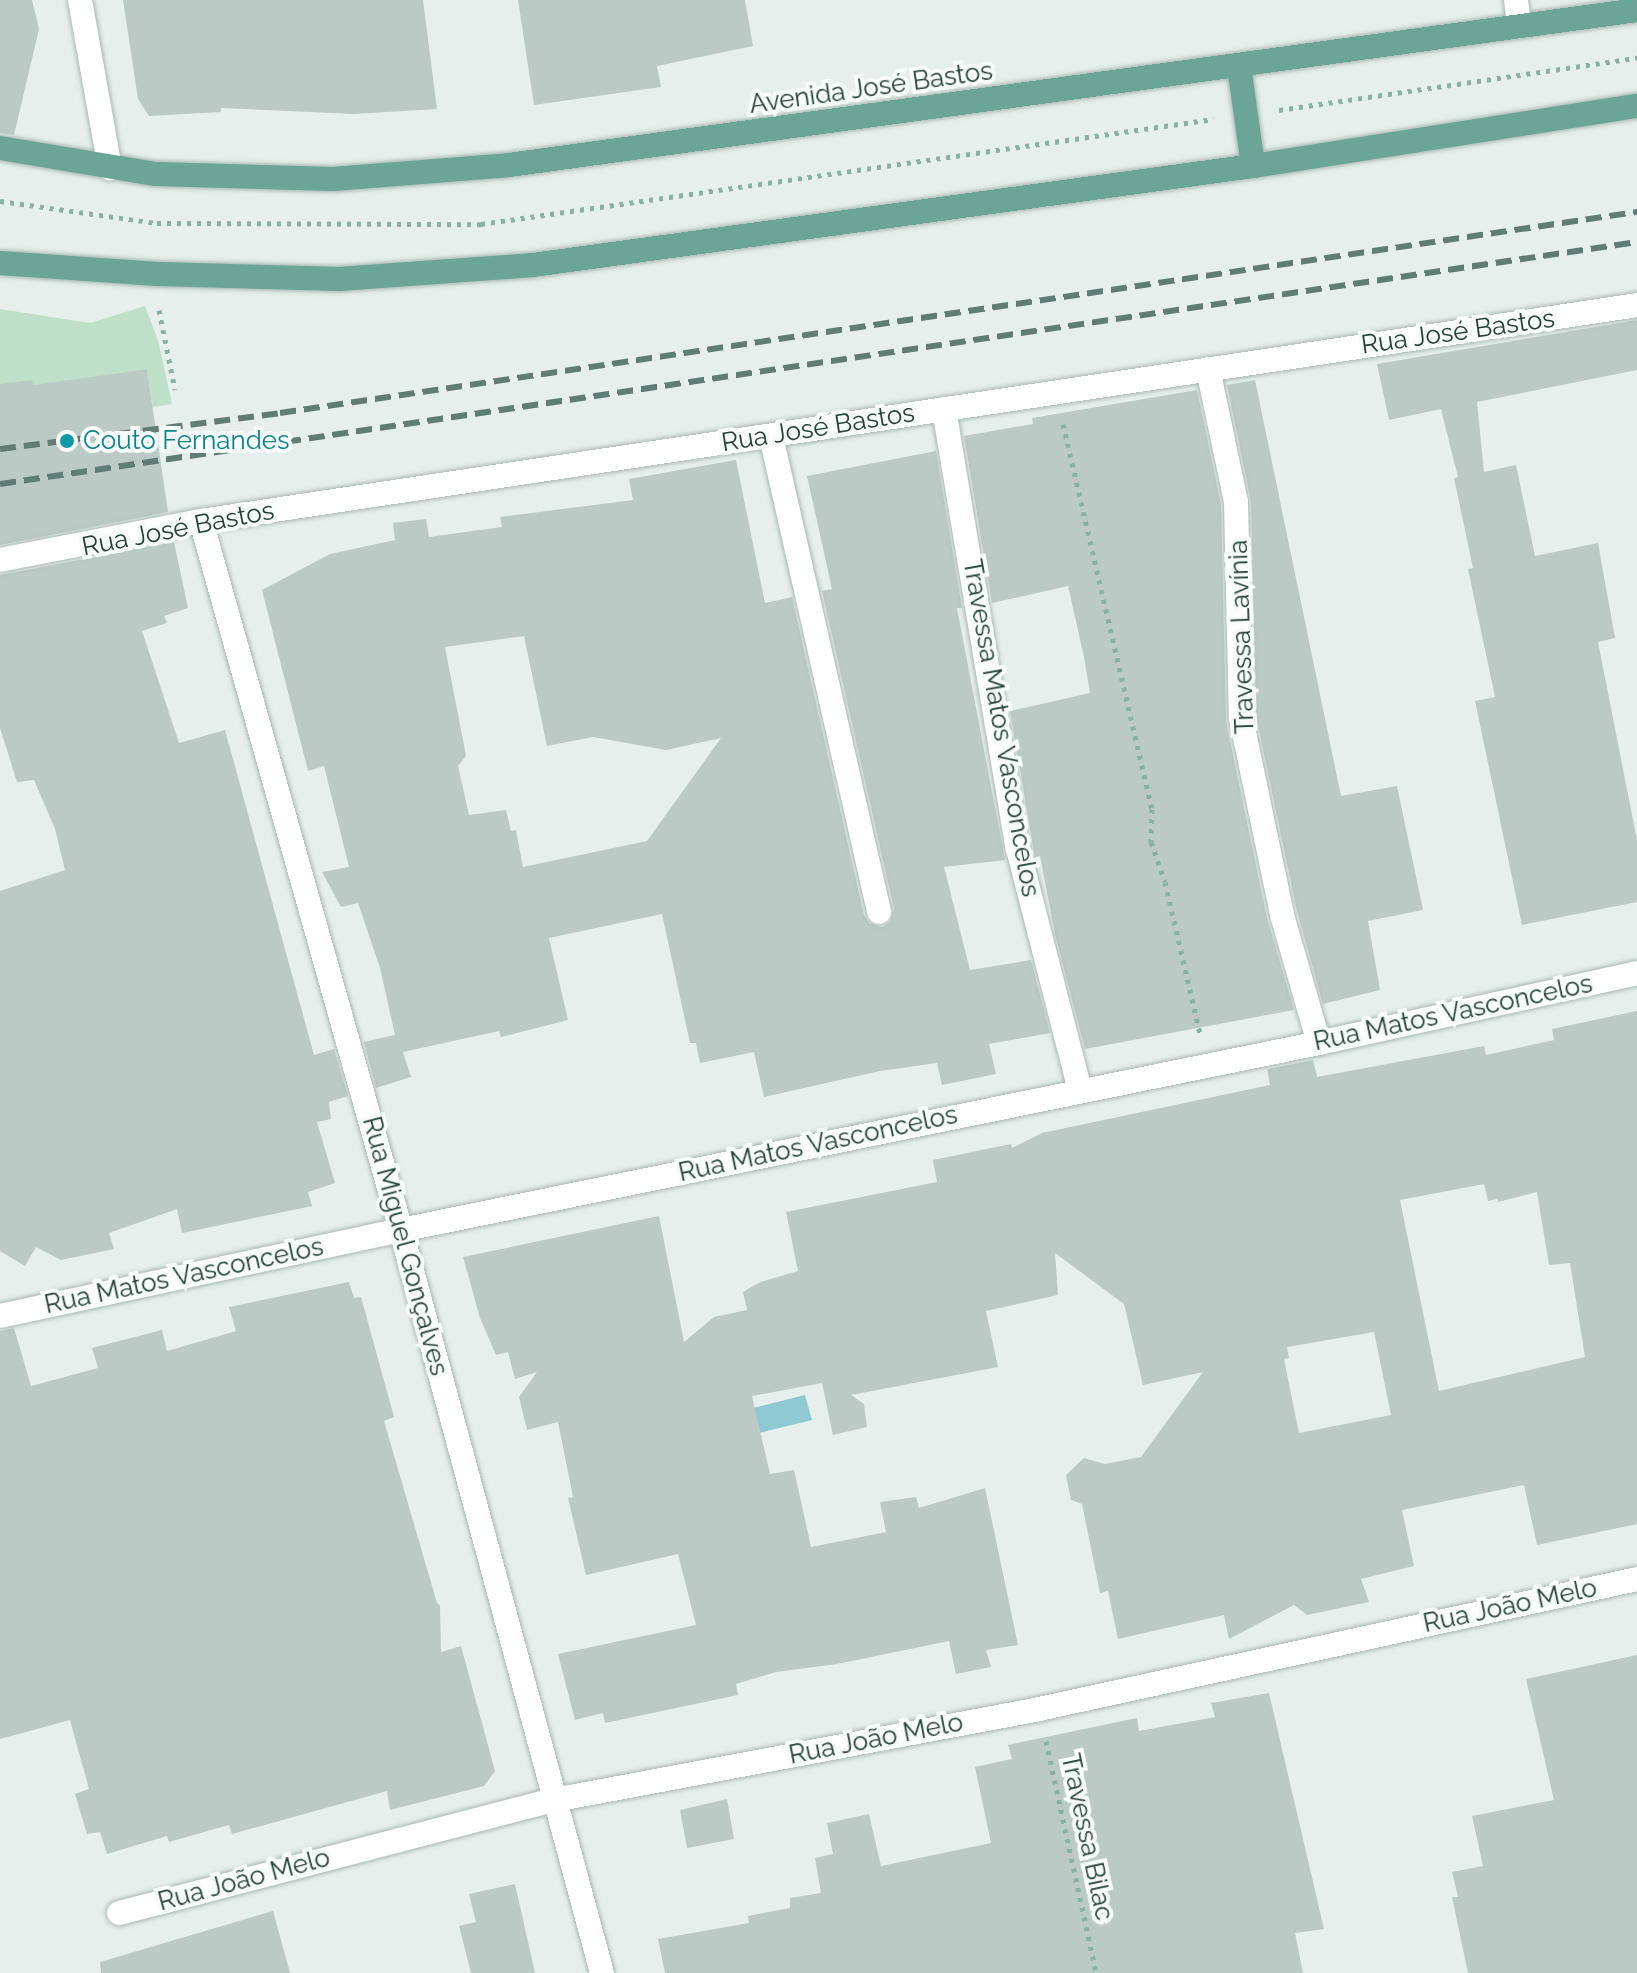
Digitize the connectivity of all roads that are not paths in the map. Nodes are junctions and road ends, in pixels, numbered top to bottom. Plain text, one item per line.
1 (80, 0) edge
2 (1516, 0) edge
3 (1637, 10) edge
4 (1519, 26) junction
5 (1239, 66) junction
6 (1637, 106) edge
7 (0, 148) edge
8 (1253, 166) junction
9 (110, 168) junction
10 (0, 263) edge
11 (1637, 305) edge
12 (1208, 369) junction
13 (944, 409) junction
14 (771, 436) junction
15 (201, 521) junction
16 (0, 560) edge
17 (879, 912) dead end
18 (1637, 973) edge
19 (1319, 1043) junction
20 (1080, 1091) junction
21 (401, 1230) junction
22 (0, 1316) edge
23 (1637, 1579) edge
24 (554, 1800) junction
25 (119, 1913) dead end
26 (602, 1973) edge

1 - 9 street
2 - 4 street
3 - 4 main road, Avenida José Bastos
4 - 5 main road, Avenida José Bastos
5 - 8 main road
5 - 9 main road, Avenida José Bastos
6 - 8 main road
7 - 9 main road, Avenida José Bastos
8 - 10 main road
11 - 12 street, Rua José Bastos
12 - 13 street, Rua José Bastos
12 - 19 street, Travessa Lavínia
13 - 14 street, Rua José Bastos
13 - 20 street, Travessa Matos Vasconcelos
14 - 15 street, Rua José Bastos
14 - 17 street
15 - 16 street, Rua José Bastos
15 - 21 street, Rua Miguel Gonçalves
18 - 19 street, Rua Matos Vasconcelos
19 - 20 street, Rua Matos Vasconcelos
20 - 21 street, Rua Matos Vasconcelos
21 - 22 street, Rua Matos Vasconcelos
21 - 24 street, Rua Miguel Gonçalves
23 - 24 street, Rua João Melo
24 - 25 street, Rua João Melo
24 - 26 street, Rua Miguel Gonçalves

